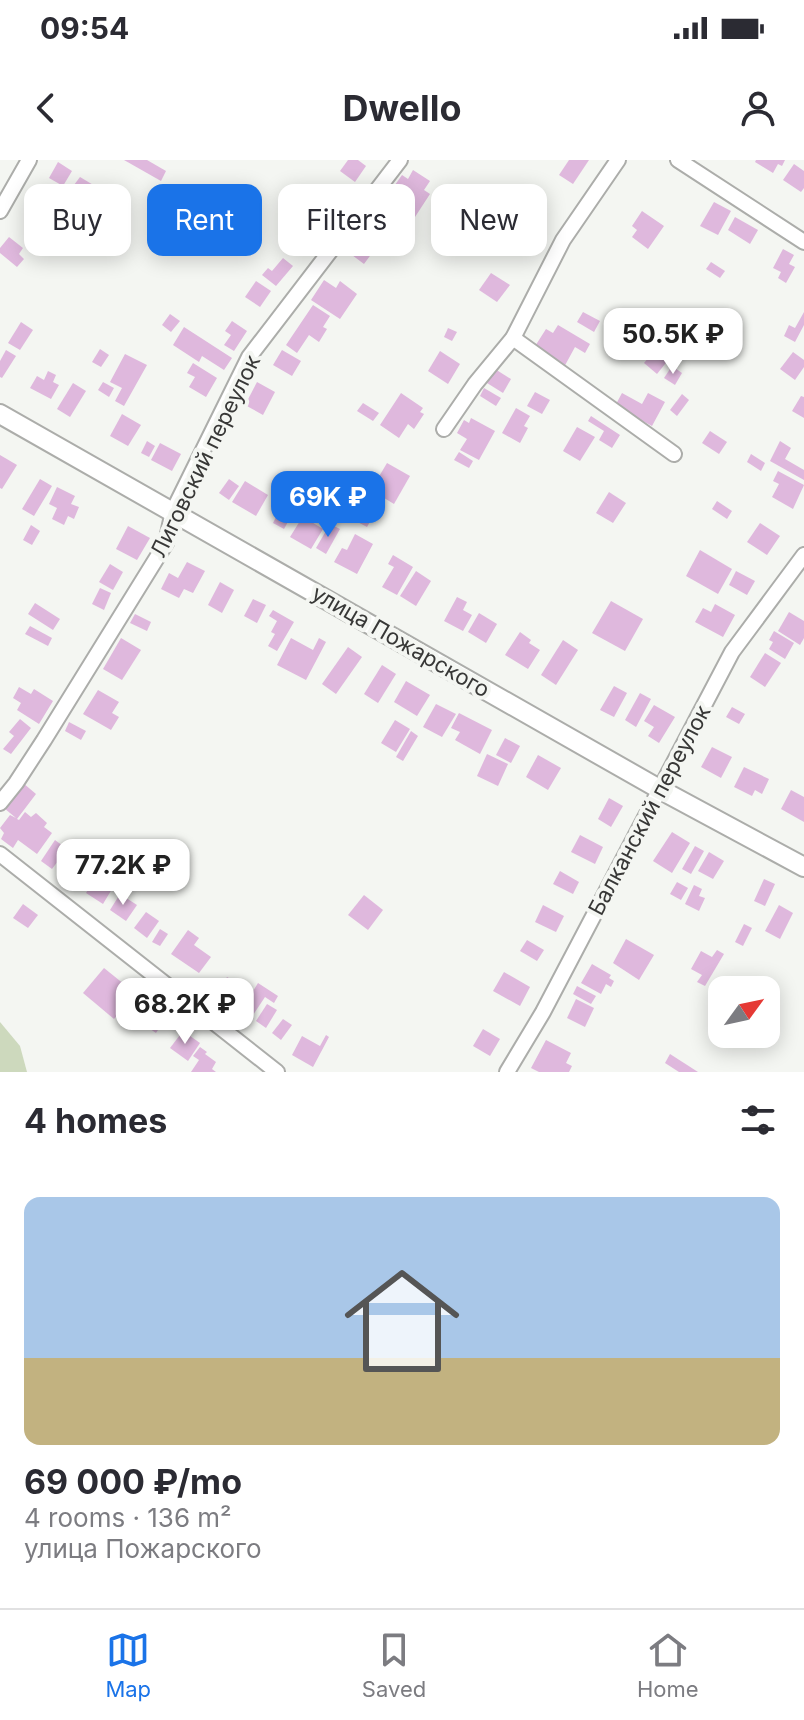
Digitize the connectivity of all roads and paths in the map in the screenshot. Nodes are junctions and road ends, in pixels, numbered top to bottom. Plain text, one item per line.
1 (29, 160) edge
2 (400, 160) edge
3 (618, 160) edge
4 (678, 160) edge
5 (0, 211) edge
6 (804, 242) edge
7 (513, 338) junction
8 (0, 414) edge
9 (444, 429) dead end
10 (674, 454) dead end
11 (173, 511) junction
12 (804, 556) edge
13 (661, 790) junction
14 (0, 803) edge
15 (0, 854) edge
16 (804, 867) edge
17 (277, 1072) edge
18 (507, 1072) edge

1 - 5 street
2 - 11 street, Лиговский переулок
3 - 7 street
4 - 6 street
7 - 9 street
7 - 10 street
8 - 11 street, улица Пожарского
11 - 13 street, улица Пожарского
11 - 14 street, Лиговский переулок
12 - 13 street, Балканский переулок
13 - 16 street, улица Пожарского
13 - 18 street, Балканский переулок
15 - 17 street

